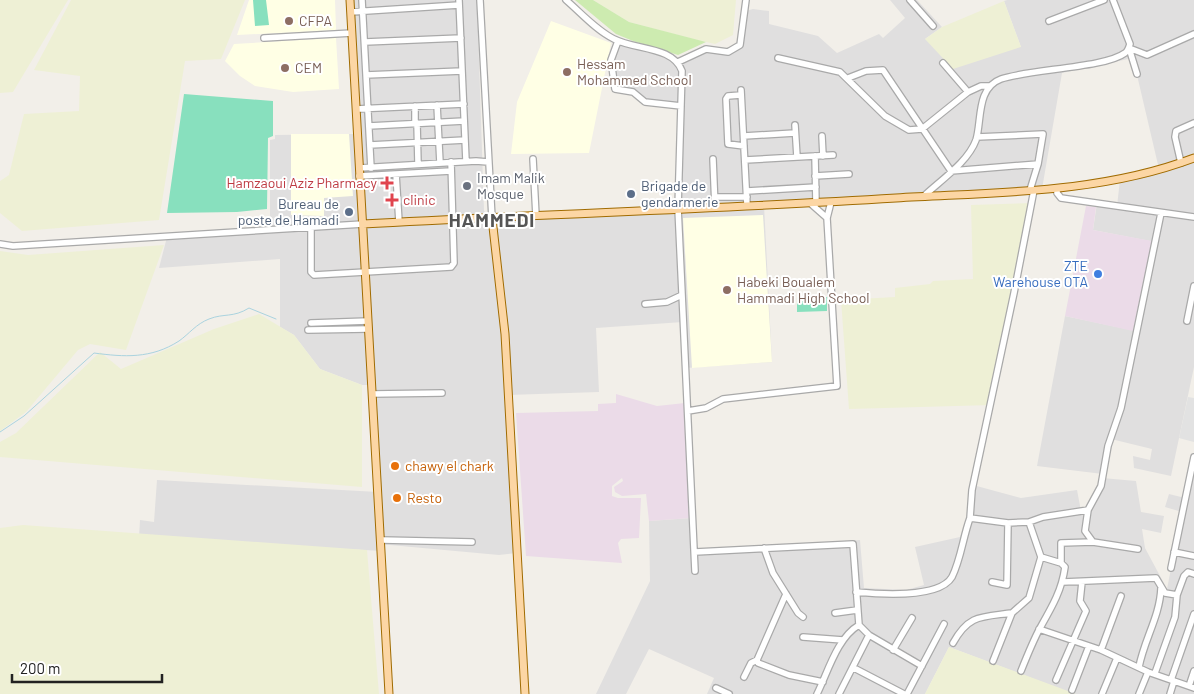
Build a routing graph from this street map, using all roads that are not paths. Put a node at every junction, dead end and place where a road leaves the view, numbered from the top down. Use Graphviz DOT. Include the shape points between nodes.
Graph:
graph roads {
  1 [pos="350,0"];
  2 [pos="362,0"];
  3 [pos="480,0"];
  4 [pos="566,0"];
  5 [pos="746,0"];
  6 [pos="910,0"];
  7 [pos="1104,0"];
  8 [pos="1114,0"];
  9 [pos="459,2"];
  10 [pos="363,11"];
  11 [pos="351,12"];
  12 [pos="1049,22"];
  13 [pos="933,26"];
  14 [pos="352,33"];
  15 [pos="1194,34"];
  16 [pos="264,38"];
  17 [pos="460,38"];
  18 [pos="618,41"];
  19 [pos="365,42"];
  20 [pos="1129,48"];
  21 [pos="778,58"];
  22 [pos="678,62"];
  23 [pos="944,63"];
  24 [pos="462,71"];
  25 [pos="1138,74"];
  26 [pos="366,75"];
  27 [pos="848,78"];
  28 [pos="990,86"];
  29 [pos="968,92"];
  30 [pos="464,104"];
  31 [pos="415,106"];
  32 [pos="438,106"];
  33 [pos="681,106"];
  34 [pos="356,109"];
  35 [pos="368,109"];
  36 [pos="464,121"];
  37 [pos="416,123"];
  38 [pos="439,123"];
  39 [pos="1194,123"];
  40 [pos="795,125"];
  41 [pos="369,126"];
  42 [pos="922,129"];
  43 [pos="795,133"];
  44 [pos="744,136"];
  45 [pos="822,136"];
  46 [pos="977,137"];
  47 [pos="465,140"];
  48 [pos="440,142"];
  49 [pos="417,143"];
  50 [pos="370,145"];
  51 [pos="744,146"];
  52 [pos="833,155"];
  53 [pos="815,156"];
  54 [pos="823,156"];
  55 [pos="797,157"];
  56 [pos="1194,158"];
  57 [pos="533,159"];
  58 [pos="713,159"];
  59 [pos="745,160"];
  60 [pos="466,161"];
  61 [pos="451,162"];
  62 [pos="488,162"];
  63 [pos="440,163"];
  64 [pos="1181,163"];
  65 [pos="418,164"];
  66 [pos="1038,164"];
  67 [pos="371,168"];
  68 [pos="451,171"];
  69 [pos="951,171"];
  70 [pos="359,172"];
  71 [pos="396,174"];
  72 [pos="849,174"];
  73 [pos="815,176"];
  74 [pos="816,188"];
  75 [pos="1057,188"];
  76 [pos="1032,190"];
  77 [pos="747,194"];
  78 [pos="924,196"];
  79 [pos="714,198"];
  80 [pos="831,202"];
  81 [pos="813,203"];
  82 [pos="747,205"];
  83 [pos="715,207"];
  84 [pos="678,208"];
  85 [pos="1161,213"];
  86 [pos="536,216"];
  87 [pos="1194,217"];
  88 [pos="492,218"];
  89 [pos="827,218"];
  90 [pos="452,220"];
  91 [pos="399,222"];
  92 [pos="363,224"];
  93 [pos="311,228"];
  94 [pos="0,244"];
  95 [pos="365,273"];
  96 [pos="1194,286"];
  97 [pos="682,295"];
  98 [pos="644,304"];
  99 [pos="368,321"];
  100 [pos="1187,321"];
  101 [pos="311,323"];
  102 [pos="368,329"];
  103 [pos="308,330"];
  104 [pos="442,393"];
  105 [pos="372,394"];
  106 [pos="688,411"];
  107 [pos="1194,457"];
  108 [pos="1088,510"];
  109 [pos="970,518"];
  110 [pos="1029,522"];
  111 [pos="1008,523"];
  112 [pos="382,540"];
  113 [pos="472,542"];
  114 [pos="1093,542"];
  115 [pos="764,548"];
  116 [pos="1138,549"];
  117 [pos="695,552"];
  118 [pos="1174,552"];
  119 [pos="1041,556"];
  120 [pos="1194,556"];
  121 [pos="1061,563"];
  122 [pos="1171,568"];
  123 [pos="695,571"];
  124 [pos="1194,574"];
  125 [pos="992,582"];
  126 [pos="1063,582"];
  127 [pos="1082,582"];
  128 [pos="1161,588"];
  129 [pos="856,592"];
  130 [pos="786,594"];
  131 [pos="1177,595"];
  132 [pos="1121,596"];
  133 [pos="858,610"];
  134 [pos="834,613"];
  135 [pos="1012,614"];
  136 [pos="1194,614"];
  137 [pos="803,616"];
  138 [pos="912,618"];
  139 [pos="944,624"];
  140 [pos="859,625"];
  141 [pos="1039,629"];
  142 [pos="869,635"];
  143 [pos="803,637"];
  144 [pos="843,640"];
  145 [pos="1073,641"];
  146 [pos="953,643"];
  147 [pos="1089,646"];
  148 [pos="894,650"];
  149 [pos="1101,650"];
  150 [pos="1117,658"];
  151 [pos="993,661"];
  152 [pos="755,662"];
  153 [pos="922,666"];
  154 [pos="1139,667"];
  155 [pos="854,668"];
  156 [pos="1021,670"];
  157 [pos="1194,671"];
  158 [pos="1152,672"];
  159 [pos="744,677"];
  160 [pos="1056,680"];
  161 [pos="1173,680"];
  162 [pos="823,682"];
  163 [pos="1192,687"];
  164 [pos="716,688"];
  165 [pos="1072,690"];
  166 [pos="390,694"];
  167 [pos="525,694"];
  168 [pos="729,694"];
  169 [pos="817,694"];
  170 [pos="839,694"];
  171 [pos="906,694"];
  172 [pos="1102,694"];
  173 [pos="1139,694"];
  174 [pos="1170,694"];
  1 -- 11 [label="main road"];
  2 -- 10 [label="street"];
  3 -- 62 [label="street"];
  4 -- 18 [label="street"];
  5 -- 22 [label="street" via="740,44 728,52 706,49"];
  6 -- 13 [label="street"];
  7 -- 12 [label="street"];
  8 -- 20 [label="street"];
  9 -- 10 [label="street"];
  9 -- 17 [label="street"];
  10 -- 11 [label="street"];
  10 -- 19 [label="street"];
  11 -- 14 [label="main road"];
  14 -- 16 [label="street"];
  14 -- 34 [label="main road"];
  15 -- 20 [label="street" via="1147,55"];
  17 -- 19 [label="street"];
  17 -- 24 [label="street"];
  18 -- 22 [label="street" via="670,56"];
  18 -- 33 [label="street" via="611,60 615,89 633,92 645,102"];
  19 -- 26 [label="street"];
  20 -- 25 [label="street"];
  20 -- 28 [label="street" via="1112,59 1035,71 1001,79"];
  21 -- 27 [label="street" via="840,72"];
  22 -- 33 [label="street" via="682,71"];
  23 -- 29 [label="street"];
  24 -- 26 [label="street"];
  24 -- 30 [label="street"];
  26 -- 35 [label="street"];
  27 -- 42 [label="street" via="885,116 909,130"];
  27 -- 42 [label="street" via="866,71 883,70"];
  28 -- 29 [label="street"];
  28 -- 46 [label="street" via="980,108"];
  29 -- 42 [label="street"];
  30 -- 32 [label="street"];
  30 -- 36 [label="street"];
  31 -- 32 [label="street"];
  31 -- 35 [label="street"];
  31 -- 37 [label="street"];
  32 -- 38 [label="street"];
  33 -- 84 [label="street"];
  34 -- 35 [label="street"];
  34 -- 70 [label="main road"];
  35 -- 41 [label="street"];
  36 -- 38 [label="street"];
  36 -- 47 [label="street"];
  37 -- 38 [label="street"];
  37 -- 41 [label="street"];
  37 -- 49 [label="street"];
  38 -- 48 [label="street"];
  39 -- 64 [label="street" via="1176,131"];
  40 -- 43 [label="street"];
  41 -- 50 [label="street"];
  42 -- 69 [label="street"];
  43 -- 44 [label="street"];
  43 -- 55 [label="street"];
  44 -- 51 [label="street"];
  44 -- 51 [label="street" via="741,93 726,98 728,149"];
  45 -- 54 [label="street"];
  46 -- 66 [label="street" via="1043,134"];
  46 -- 69 [label="street" via="973,147"];
  47 -- 48 [label="street"];
  47 -- 60 [label="street"];
  48 -- 49 [label="street"];
  48 -- 63 [label="street"];
  49 -- 50 [label="street"];
  49 -- 65 [label="street"];
  50 -- 67 [label="street"];
  51 -- 59 [label="street"];
  52 -- 54 [label="street"];
  53 -- 54 [label="street"];
  53 -- 55 [label="street"];
  53 -- 73 [label="street"];
  55 -- 59 [label="street"];
  56 -- 64 [label="main road"];
  57 -- 86 [label="street"];
  58 -- 79 [label="street"];
  59 -- 77 [label="street"];
  60 -- 61 [label="street"];
  60 -- 62 [label="street"];
  61 -- 63 [label="street"];
  61 -- 68 [label="street"];
  62 -- 88 [label="street"];
  63 -- 65 [label="street"];
  64 -- 75 [label="main road" via="1120,180"];
  65 -- 67 [label="street"];
  66 -- 69 [label="street"];
  66 -- 76 [label="street"];
  67 -- 70 [label="street"];
  68 -- 71 [label="street"];
  68 -- 90 [label="street"];
  69 -- 78 [label="street"];
  70 -- 71 [label="street"];
  70 -- 92 [label="main road"];
  71 -- 91 [label="street"];
  72 -- 73 [label="street"];
  73 -- 74 [label="street"];
  74 -- 77 [label="street"];
  74 -- 81 [label="street"];
  75 -- 76 [label="main road"];
  75 -- 85 [label="street" via="1061,198"];
  76 -- 78 [label="main road"];
  76 -- 109 [label="street" via="1014,293 972,490"];
  77 -- 79 [label="street"];
  77 -- 82 [label="street"];
  78 -- 80 [label="main road"];
  79 -- 83 [label="street"];
  80 -- 81 [label="main road"];
  80 -- 89 [label="street"];
  81 -- 82 [label="main road"];
  81 -- 89 [label="street"];
  82 -- 83 [label="main road"];
  83 -- 84 [label="main road"];
  84 -- 86 [label="main road"];
  84 -- 97 [label="street"];
  85 -- 87 [label="street"];
  85 -- 108 [label="street" via="1121,408 1108,446 1101,486"];
  86 -- 88 [label="main road"];
  88 -- 90 [label="main road"];
  88 -- 167 [label="main road" via="505,334"];
  89 -- 106 [label="street" via="837,386 723,399 706,408"];
  90 -- 91 [label="main road"];
  90 -- 95 [label="street" via="453,265"];
  91 -- 92 [label="main road"];
  92 -- 93 [label="street"];
  92 -- 95 [label="main road"];
  93 -- 94 [label="street" via="13,246"];
  93 -- 95 [label="street" via="312,274"];
  95 -- 99 [label="main road"];
  96 -- 100 [label="street"];
  97 -- 98 [label="street" via="667,302"];
  97 -- 106 [label="street"];
  99 -- 101 [label="street"];
  99 -- 102 [label="main road"];
  102 -- 103 [label="street"];
  102 -- 105 [label="main road"];
  104 -- 105 [label="street"];
  105 -- 112 [label="main road"];
  106 -- 117 [label="street"];
  107 -- 118 [label="street"];
  108 -- 110 [label="street" via="1043,516"];
  108 -- 114 [label="street" via="1085,531"];
  109 -- 111 [label="street"];
  109 -- 129 [label="street" via="954,571 947,582 898,596"];
  110 -- 111 [label="street"];
  110 -- 119 [label="street"];
  111 -- 125 [label="street" via="1007,585"];
  112 -- 113 [label="street"];
  112 -- 166 [label="main road"];
  114 -- 116 [label="street"];
  114 -- 121 [label="street" via="1061,543"];
  115 -- 117 [label="street"];
  115 -- 129 [label="street" via="853,544"];
  115 -- 130 [label="street" via="773,573"];
  117 -- 123 [label="street"];
  118 -- 120 [label="street"];
  118 -- 122 [label="street"];
  119 -- 121 [label="street"];
  119 -- 135 [label="street" via="1029,598"];
  121 -- 126 [label="street" via="1065,567"];
  124 -- 131 [label="street" via="1188,572 1184,576"];
  126 -- 127 [label="street"];
  126 -- 141 [label="street"];
  127 -- 128 [label="street" via="1156,578"];
  127 -- 145 [label="street" via="1080,601 1086,610"];
  128 -- 131 [label="street" via="1165,593"];
  128 -- 154 [label="street" via="1160,602"];
  129 -- 133 [label="street"];
  130 -- 137 [label="street"];
  130 -- 152 [label="street"];
  131 -- 158 [label="street" via="1174,617"];
  132 -- 149 [label="street"];
  133 -- 134 [label="street"];
  133 -- 140 [label="street"];
  135 -- 146 [label="street" via="975,618 960,630"];
  135 -- 151 [label="street"];
  136 -- 161 [label="street"];
  138 -- 148 [label="street"];
  139 -- 153 [label="street"];
  140 -- 142 [label="street"];
  140 -- 144 [label="street"];
  141 -- 145 [label="street"];
  141 -- 156 [label="street"];
  142 -- 148 [label="street"];
  142 -- 155 [label="street"];
  143 -- 144 [label="street"];
  144 -- 162 [label="street"];
  145 -- 147 [label="street"];
  145 -- 160 [label="street"];
  147 -- 149 [label="street"];
  147 -- 165 [label="street"];
  148 -- 153 [label="street"];
  149 -- 150 [label="street"];
  150 -- 154 [label="street"];
  150 -- 172 [label="street"];
  152 -- 159 [label="street"];
  152 -- 162 [label="street" via="789,675"];
  153 -- 171 [label="street"];
  154 -- 158 [label="street"];
  155 -- 170 [label="street"];
  155 -- 171 [label="street"];
  157 -- 163 [label="street"];
  158 -- 161 [label="street"];
  158 -- 173 [label="street"];
  161 -- 163 [label="street"];
  161 -- 174 [label="street"];
  162 -- 169 [label="street"];
  164 -- 168 [label="street"];
}
